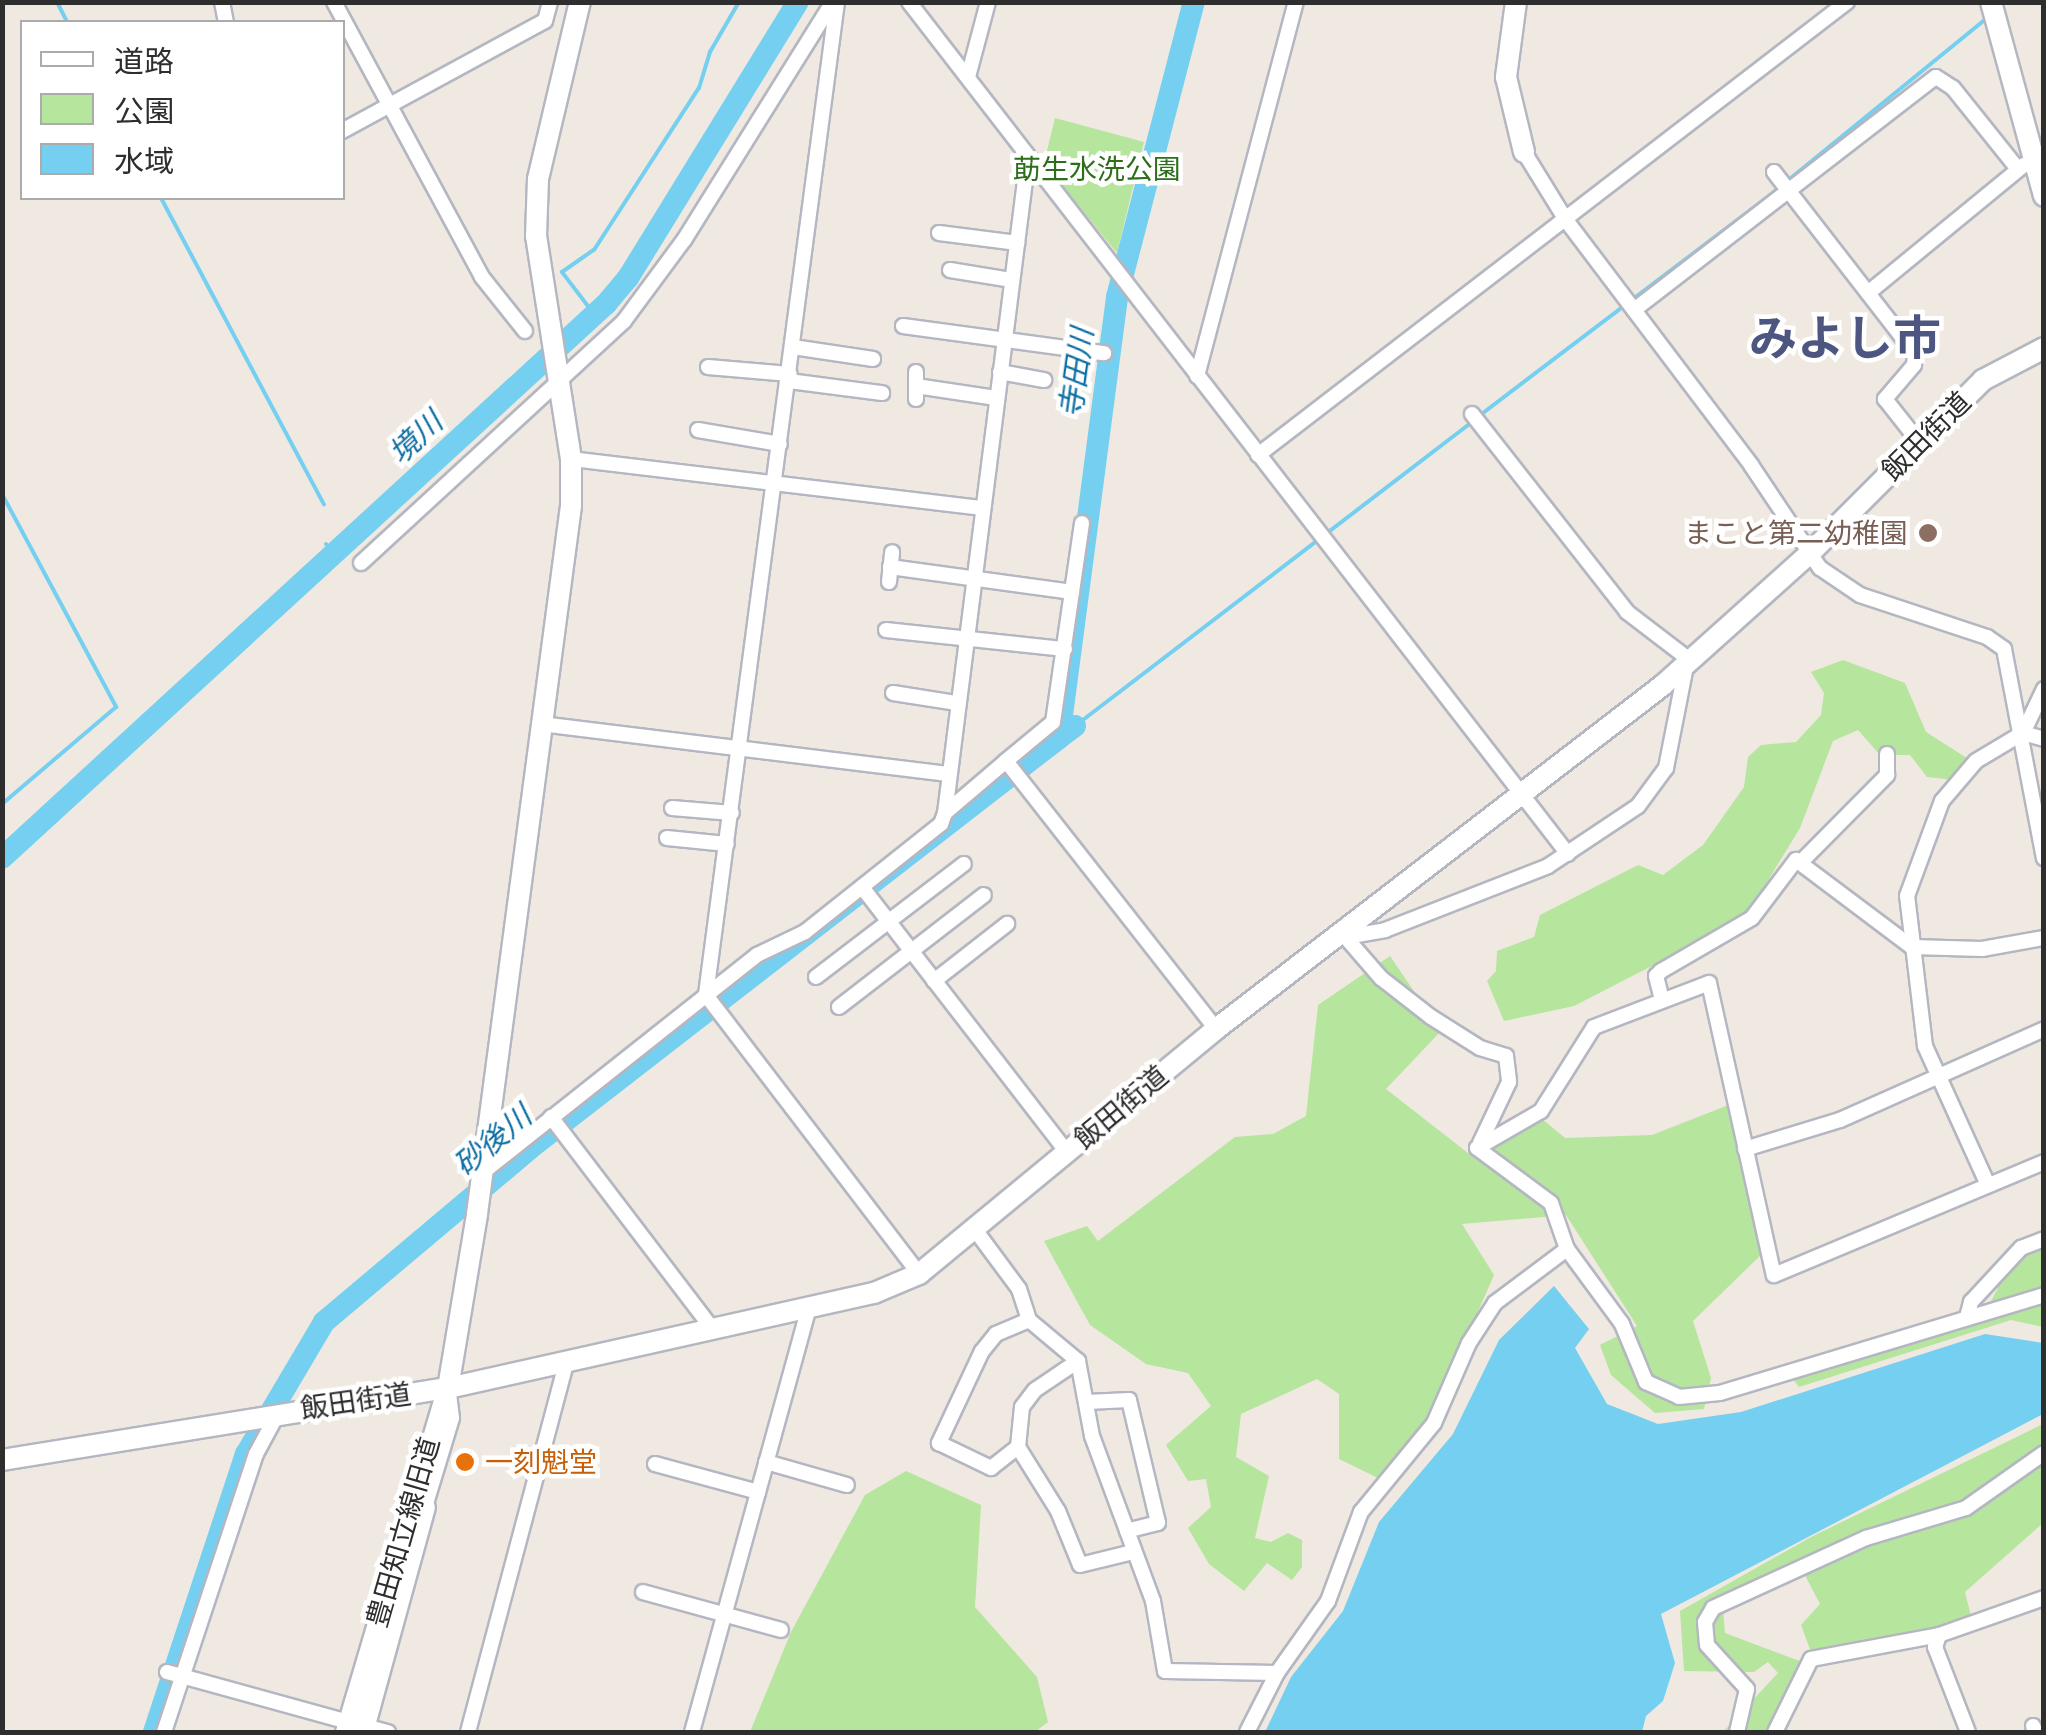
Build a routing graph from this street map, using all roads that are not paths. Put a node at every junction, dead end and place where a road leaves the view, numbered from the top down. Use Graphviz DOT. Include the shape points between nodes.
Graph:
graph roads {
  1 [pos="550,2"];
  2 [pos="580,2"];
  3 [pos="835,2"];
  4 [pos="909,2"];
  5 [pos="988,2"];
  6 [pos="1296,2"];
  7 [pos="1516,2"];
  8 [pos="1846,2"];
  9 [pos="1991,2"];
  10 [pos="347,37"];
  11 [pos="968,76"];
  12 [pos="390,106"];
  13 [pos="345,128"];
  14 [pos="1524,152"];
  15 [pos="1028,158"];
  16 [pos="2032,162"];
  17 [pos="1775,173"];
  18 [pos="1790,192"];
  19 [pos="2044,196"];
  20 [pos="1566,220"];
  21 [pos="938,233"];
  22 [pos="1017,244"];
  23 [pos="950,270"];
  24 [pos="1012,280"];
  25 [pos="1868,293"];
  26 [pos="1634,310"];
  27 [pos="903,326"];
  28 [pos="526,331"];
  29 [pos="1004,336"];
  30 [pos="793,347"];
  31 [pos="2044,348"];
  32 [pos="1104,353"];
  33 [pos="874,359"];
  34 [pos="708,367"];
  35 [pos="1000,372"];
  36 [pos="1197,376"];
  37 [pos="789,377"];
  38 [pos="1044,380"];
  39 [pos="558,386"];
  40 [pos="916,386"];
  41 [pos="882,393"];
  42 [pos="996,398"];
  43 [pos="1472,414"];
  44 [pos="698,430"];
  45 [pos="1919,442"];
  46 [pos="780,444"];
  47 [pos="1258,455"];
  48 [pos="570,460"];
  49 [pos="774,485"];
  50 [pos="980,508"];
  51 [pos="1082,523"];
  52 [pos="1809,554"];
  53 [pos="362,562"];
  54 [pos="890,567"];
  55 [pos="972,579"];
  56 [pos="1072,592"];
  57 [pos="886,630"];
  58 [pos="962,640"];
  59 [pos="1065,649"];
  60 [pos="1688,664"];
  61 [pos="2044,688"];
  62 [pos="893,694"];
  63 [pos="957,703"];
  64 [pos="541,724"];
  65 [pos="2023,732"];
  66 [pos="2044,739"];
  67 [pos="740,749"];
  68 [pos="1886,754"];
  69 [pos="1012,769"];
  70 [pos="948,774"];
  71 [pos="1519,793"];
  72 [pos="672,808"];
  73 [pos="732,813"];
  74 [pos="945,813"];
  75 [pos="667,838"];
  76 [pos="727,844"];
  77 [pos="1568,854"];
  78 [pos="2044,858"];
  79 [pos="1804,860"];
  80 [pos="964,864"];
  81 [pos="862,888"];
  82 [pos="984,894"];
  83 [pos="890,924"];
  84 [pos="1007,924"];
  85 [pos="1343,934"];
  86 [pos="2044,938"];
  87 [pos="1912,947"];
  88 [pos="910,949"];
  89 [pos="816,976"];
  90 [pos="934,980"];
  91 [pos="708,996"];
  92 [pos="1662,1000"];
  93 [pos="838,1007"];
  94 [pos="1216,1029"];
  95 [pos="2044,1029"];
  96 [pos="1938,1078"];
  97 [pos="552,1119"];
  98 [pos="1477,1148"];
  99 [pos="1745,1149"];
  100 [pos="1067,1152"];
  101 [pos="2044,1162"];
  102 [pos="481,1179"];
  103 [pos="1988,1186"];
  104 [pos="976,1231"];
  105 [pos="2044,1239"];
  106 [pos="1567,1249"];
  107 [pos="918,1274"];
  108 [pos="2044,1294"];
  109 [pos="808,1307"];
  110 [pos="1967,1317"];
  111 [pos="1029,1320"];
  112 [pos="710,1326"];
  113 [pos="568,1360"];
  114 [pos="1078,1361"];
  115 [pos="448,1388"];
  116 [pos="1087,1402"];
  117 [pos="272,1414"];
  118 [pos="1018,1447"];
  119 [pos="2044,1453"];
  120 [pos="2,1460"];
  121 [pos="766,1462"];
  122 [pos="655,1464"];
  123 [pos="847,1485"];
  124 [pos="758,1492"];
  125 [pos="425,1507"];
  126 [pos="1128,1530"];
  127 [pos="1132,1552"];
  128 [pos="643,1592"];
  129 [pos="2044,1598"];
  130 [pos="725,1616"];
  131 [pos="782,1630"];
  132 [pos="1940,1636"];
  133 [pos="1277,1672"];
  134 [pos="173,1674"];
  135 [pos="356,1728"];
  136 [pos="164,1732"];
  137 [pos="388,1732"];
  138 [pos="468,1732"];
  139 [pos="692,1732"];
  140 [pos="1247,1732"];
  141 [pos="1737,1732"];
  142 [pos="1775,1732"];
  143 [pos="1968,1732"];
  1 -- 12 [label="street" via="544,20"];
  2 -- 39 [label="main road" via="538,180 536,236"];
  3 -- 30 [label="street"];
  3 -- 39 [label="street" via="656,282"];
  4 -- 11 [label="street"];
  5 -- 11 [label="street"];
  6 -- 36 [label="street"];
  7 -- 14 [label="main road" via="1506,78"];
  8 -- 20 [label="street"];
  9 -- 16 [label="main road"];
  10 -- 12 [label="street"];
  11 -- 15 [label="street"];
  12 -- 13 [label="street"];
  12 -- 28 [label="street" via="482,277"];
  14 -- 20 [label="street"];
  15 -- 22 [label="street"];
  15 -- 36 [label="street"];
  16 -- 18 [label="street" via="1936,76"];
  16 -- 19 [label="main road"];
  16 -- 25 [label="street"];
  17 -- 18 [label="street"];
  18 -- 25 [label="street"];
  18 -- 26 [label="street"];
  20 -- 26 [label="street"];
  20 -- 47 [label="street"];
  21 -- 22 [label="street"];
  22 -- 24 [label="street"];
  23 -- 24 [label="street"];
  24 -- 29 [label="street"];
  25 -- 45 [label="street" via="1916,356 1885,399"];
  26 -- 52 [label="street"];
  27 -- 29 [label="street"];
  29 -- 32 [label="street"];
  29 -- 35 [label="street"];
  30 -- 33 [label="street"];
  30 -- 37 [label="street"];
  31 -- 45 [label="main road, 飯田街道" via="2002,365"];
  34 -- 37 [label="street"];
  35 -- 38 [label="street"];
  35 -- 42 [label="street"];
  36 -- 47 [label="street"];
  37 -- 41 [label="street"];
  37 -- 46 [label="street"];
  39 -- 48 [label="main road"];
  39 -- 53 [label="street"];
  40 -- 42 [label="street"];
  42 -- 50 [label="street"];
  43 -- 60 [label="street" via="1627,612"];
  44 -- 46 [label="street"];
  45 -- 52 [label="main road, 飯田街道"];
  46 -- 49 [label="street"];
  47 -- 71 [label="street"];
  48 -- 49 [label="street"];
  48 -- 64 [label="main road" via="566,557"];
  49 -- 50 [label="street"];
  49 -- 67 [label="street"];
  50 -- 55 [label="street"];
  51 -- 56 [label="street"];
  52 -- 60 [label="main road, 飯田街道"];
  52 -- 65 [label="street" via="1860,595 2000,644 2011,662 2012,710"];
  54 -- 55 [label="street"];
  55 -- 56 [label="street"];
  55 -- 58 [label="street"];
  56 -- 59 [label="street"];
  57 -- 58 [label="street"];
  58 -- 59 [label="street"];
  58 -- 63 [label="street"];
  59 -- 69 [label="street" via="1053,722"];
  60 -- 71 [label="main road, 飯田街道"];
  60 -- 77 [label="street" via="1666,768 1638,806"];
  61 -- 65 [label="street"];
  62 -- 63 [label="street"];
  63 -- 70 [label="street"];
  64 -- 67 [label="street"];
  64 -- 102 [label="main road"];
  65 -- 66 [label="street"];
  65 -- 78 [label="street"];
  65 -- 87 [label="street" via="1976,761 1926,834 1907,896"];
  67 -- 70 [label="street"];
  67 -- 73 [label="street"];
  68 -- 79 [label="street" via="1886,774"];
  69 -- 74 [label="street"];
  69 -- 94 [label="street"];
  70 -- 74 [label="street"];
  71 -- 77 [label="street"];
  71 -- 85 [label="main road, 飯田街道"];
  72 -- 73 [label="street"];
  73 -- 76 [label="street"];
  74 -- 81 [label="street" via="941,824"];
  75 -- 76 [label="street"];
  76 -- 91 [label="street"];
  77 -- 85 [label="street" via="1494,889"];
  79 -- 87 [label="street"];
  79 -- 92 [label="street" via="1776,879 1752,918 1661,971 1656,976"];
  80 -- 83 [label="street"];
  81 -- 83 [label="street"];
  81 -- 91 [label="street"];
  82 -- 88 [label="street"];
  83 -- 88 [label="street"];
  83 -- 89 [label="street"];
  84 -- 90 [label="street"];
  85 -- 94 [label="main road, 飯田街道"];
  85 -- 98 [label="street" via="1381,978 1431,1017 1506,1056 1509,1082"];
  86 -- 87 [label="street" via="1982,949"];
  87 -- 96 [label="street" via="1925,1046"];
  88 -- 90 [label="street"];
  88 -- 93 [label="street"];
  90 -- 100 [label="street"];
  91 -- 97 [label="street"];
  91 -- 107 [label="street"];
  92 -- 98 [label="street" via="1589,1031 1541,1111"];
  92 -- 99 [label="street" via="1709,983"];
  94 -- 100 [label="main road, 飯田街道"];
  95 -- 96 [label="street"];
  96 -- 99 [label="street" via="1840,1120"];
  96 -- 103 [label="street"];
  97 -- 102 [label="street"];
  97 -- 112 [label="street"];
  98 -- 106 [label="street" via="1551,1203"];
  99 -- 103 [label="street" via="1774,1275"];
  100 -- 104 [label="main road, 飯田街道"];
  101 -- 103 [label="street"];
  102 -- 115 [label="main road"];
  104 -- 107 [label="main road, 飯田街道"];
  104 -- 111 [label="street" via="1019,1288"];
  105 -- 110 [label="street" via="2021,1248 1971,1302"];
  106 -- 110 [label="street" via="1622,1324 1646,1382 1679,1397 1720,1393"];
  106 -- 133 [label="street" via="1495,1302 1434,1423 1361,1512 1328,1601"];
  107 -- 109 [label="main road, 飯田街道" via="874,1293"];
  108 -- 110 [label="street"];
  109 -- 112 [label="main road, 飯田街道"];
  109 -- 121 [label="street"];
  111 -- 114 [label="street"];
  111 -- 118 [label="street" via="996,1334 982,1350 938,1439 986,1469"];
  112 -- 113 [label="main road, 飯田街道"];
  113 -- 115 [label="main road, 飯田街道"];
  113 -- 138 [label="street"];
  114 -- 116 [label="street"];
  114 -- 118 [label="street" via="1022,1407"];
  115 -- 117 [label="main road, 飯田街道"];
  115 -- 125 [label="street, 豊田知立線旧道" via="452,1418"];
  115 -- 135 [label="main road, 豊田知立線旧道"];
  116 -- 126 [label="street" via="1092,1436"];
  116 -- 126 [label="street" via="1129,1400 1158,1523"];
  117 -- 120 [label="main road, 飯田街道"];
  117 -- 134 [label="street"];
  118 -- 127 [label="street" via="1058,1511 1080,1565"];
  119 -- 141 [label="street" via="1942,1520 1866,1538 1713,1608 1705,1622 1707,1645 1747,1689"];
  121 -- 123 [label="street"];
  121 -- 124 [label="street"];
  122 -- 124 [label="street"];
  124 -- 130 [label="street"];
  125 -- 135 [label="main road, 豊田知立線旧道"];
  126 -- 127 [label="street"];
  127 -- 133 [label="street" via="1153,1600 1165,1671"];
  128 -- 130 [label="street"];
  129 -- 132 [label="street"];
  130 -- 131 [label="street"];
  130 -- 139 [label="street"];
  132 -- 142 [label="street" via="1811,1659"];
  132 -- 143 [label="street" via="1935,1647"];
  133 -- 140 [label="street"];
  134 -- 135 [label="street"];
  134 -- 136 [label="street"];
  135 -- 137 [label="street"];
}
